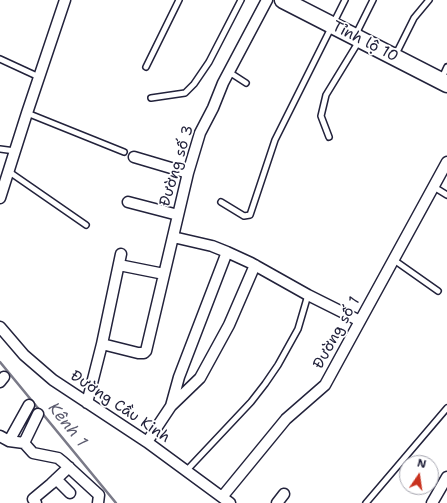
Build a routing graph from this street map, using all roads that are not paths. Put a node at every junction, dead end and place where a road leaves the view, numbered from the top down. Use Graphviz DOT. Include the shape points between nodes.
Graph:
graph roads {
  1 [pos="65,0"];
  2 [pos="179,0"];
  3 [pos="241,0"];
  4 [pos="267,0"];
  5 [pos="345,0"];
  6 [pos="373,0"];
  7 [pos="429,0"];
  8 [pos="287,1"];
  9 [pos="333,26"];
  10 [pos="357,38"];
  11 [pos="395,57"];
  12 [pos="0,59"];
  13 [pos="146,67"];
  14 [pos="229,72"];
  15 [pos="39,77"];
  16 [pos="445,77"];
  17 [pos="246,83"];
  18 [pos="151,98"];
  19 [pos="27,113"];
  20 [pos="329,137"];
  21 [pos="0,148"];
  22 [pos="15,150"];
  23 [pos="124,152"];
  24 [pos="134,157"];
  25 [pos="447,162"];
  26 [pos="8,170"];
  27 [pos="188,173"];
  28 [pos="434,187"];
  29 [pos="447,195"];
  30 [pos="0,198"];
  31 [pos="128,202"];
  32 [pos="222,202"];
  33 [pos="178,215"];
  34 [pos="86,225"];
  35 [pos="173,237"];
  36 [pos="227,252"];
  37 [pos="121,254"];
  38 [pos="394,260"];
  39 [pos="119,265"];
  40 [pos="255,266"];
  41 [pos="164,274"];
  42 [pos="438,291"];
  43 [pos="308,295"];
  44 [pos="360,321"];
  45 [pos="0,327"];
  46 [pos="102,344"];
  47 [pos="87,403"];
  48 [pos="29,405"];
  49 [pos="171,406"];
  50 [pos="447,408"];
  51 [pos="38,414"];
  52 [pos="5,438"];
  53 [pos="147,442"];
  54 [pos="24,443"];
  55 [pos="69,466"];
  56 [pos="187,470"];
  57 [pos="447,477"];
  58 [pos="56,479"];
  59 [pos="70,493"];
  60 [pos="284,494"];
  61 [pos="226,500"];
  62 [pos="36,503"];
  63 [pos="98,503"];
  64 [pos="277,503"];
  65 [pos="366,503"];
  66 [pos="432,503"];
  1 -- 15 [label="street"];
  2 -- 13 [label="lane"];
  3 -- 18 [label="lane" via="209,62 194,84 185,93"];
  4 -- 14 [label="street, Đường số 3"];
  5 -- 9 [label="lane"];
  6 -- 10 [label="lane"];
  7 -- 11 [label="lane" via="414,18"];
  8 -- 9 [label="main road, Tỉnh lộ 10"];
  9 -- 10 [label="main road, Tỉnh lộ 10"];
  9 -- 32 [label="lane" via="275,140 250,215 244,216"];
  10 -- 11 [label="main road, Tỉnh lộ 10"];
  10 -- 20 [label="lane" via="326,95 321,116"];
  11 -- 16 [label="main road, Tỉnh lộ 10"];
  12 -- 15 [label="lane"];
  14 -- 17 [label="lane"];
  14 -- 27 [label="street, Đường số 3" via="200,133"];
  15 -- 19 [label="street"];
  19 -- 22 [label="street"];
  19 -- 23 [label="lane"];
  21 -- 22 [label="lane"];
  22 -- 26 [label="street"];
  24 -- 27 [label="street"];
  25 -- 28 [label="street, Đường số 1"];
  26 -- 30 [label="street"];
  26 -- 34 [label="lane"];
  27 -- 33 [label="street, Đường số 3"];
  28 -- 29 [label="lane"];
  28 -- 38 [label="street, Đường số 1"];
  31 -- 33 [label="street"];
  33 -- 35 [label="street, Đường số 3"];
  35 -- 36 [label="street"];
  35 -- 41 [label="street, Đường số 3"];
  36 -- 40 [label="street"];
  36 -- 49 [label="street" via="179,377"];
  37 -- 39 [label="street"];
  38 -- 42 [label="lane"];
  38 -- 44 [label="street, Đường số 1"];
  39 -- 41 [label="street"];
  39 -- 46 [label="street"];
  40 -- 43 [label="street"];
  40 -- 49 [label="street" via="229,325 200,378"];
  41 -- 46 [label="street, Đường số 3" via="146,351 138,353"];
  43 -- 44 [label="street"];
  43 -- 56 [label="lane" via="298,329 265,384"];
  44 -- 61 [label="street, Đường số 1" via="325,385 286,419"];
  45 -- 47 [label="street, Đường Cầu Kinh" via="24,355 53,380"];
  46 -- 47 [label="street"];
  47 -- 53 [label="street, Đường Cầu Kinh"];
  48 -- 52 [label="street"];
  49 -- 53 [label="street"];
  50 -- 65 [label="lane"];
  51 -- 54 [label="street"];
  52 -- 54 [label="street"];
  53 -- 56 [label="street, Đường Cầu Kinh"];
  54 -- 55 [label="street" via="33,453 58,458"];
  55 -- 58 [label="street"];
  55 -- 63 [label="street" via="99,495"];
  56 -- 61 [label="street, Đường Cầu Kinh"];
  57 -- 66 [label="street"];
  58 -- 59 [label="street"];
  58 -- 62 [label="street" via="33,499"];
  60 -- 64 [label="street"];
}
